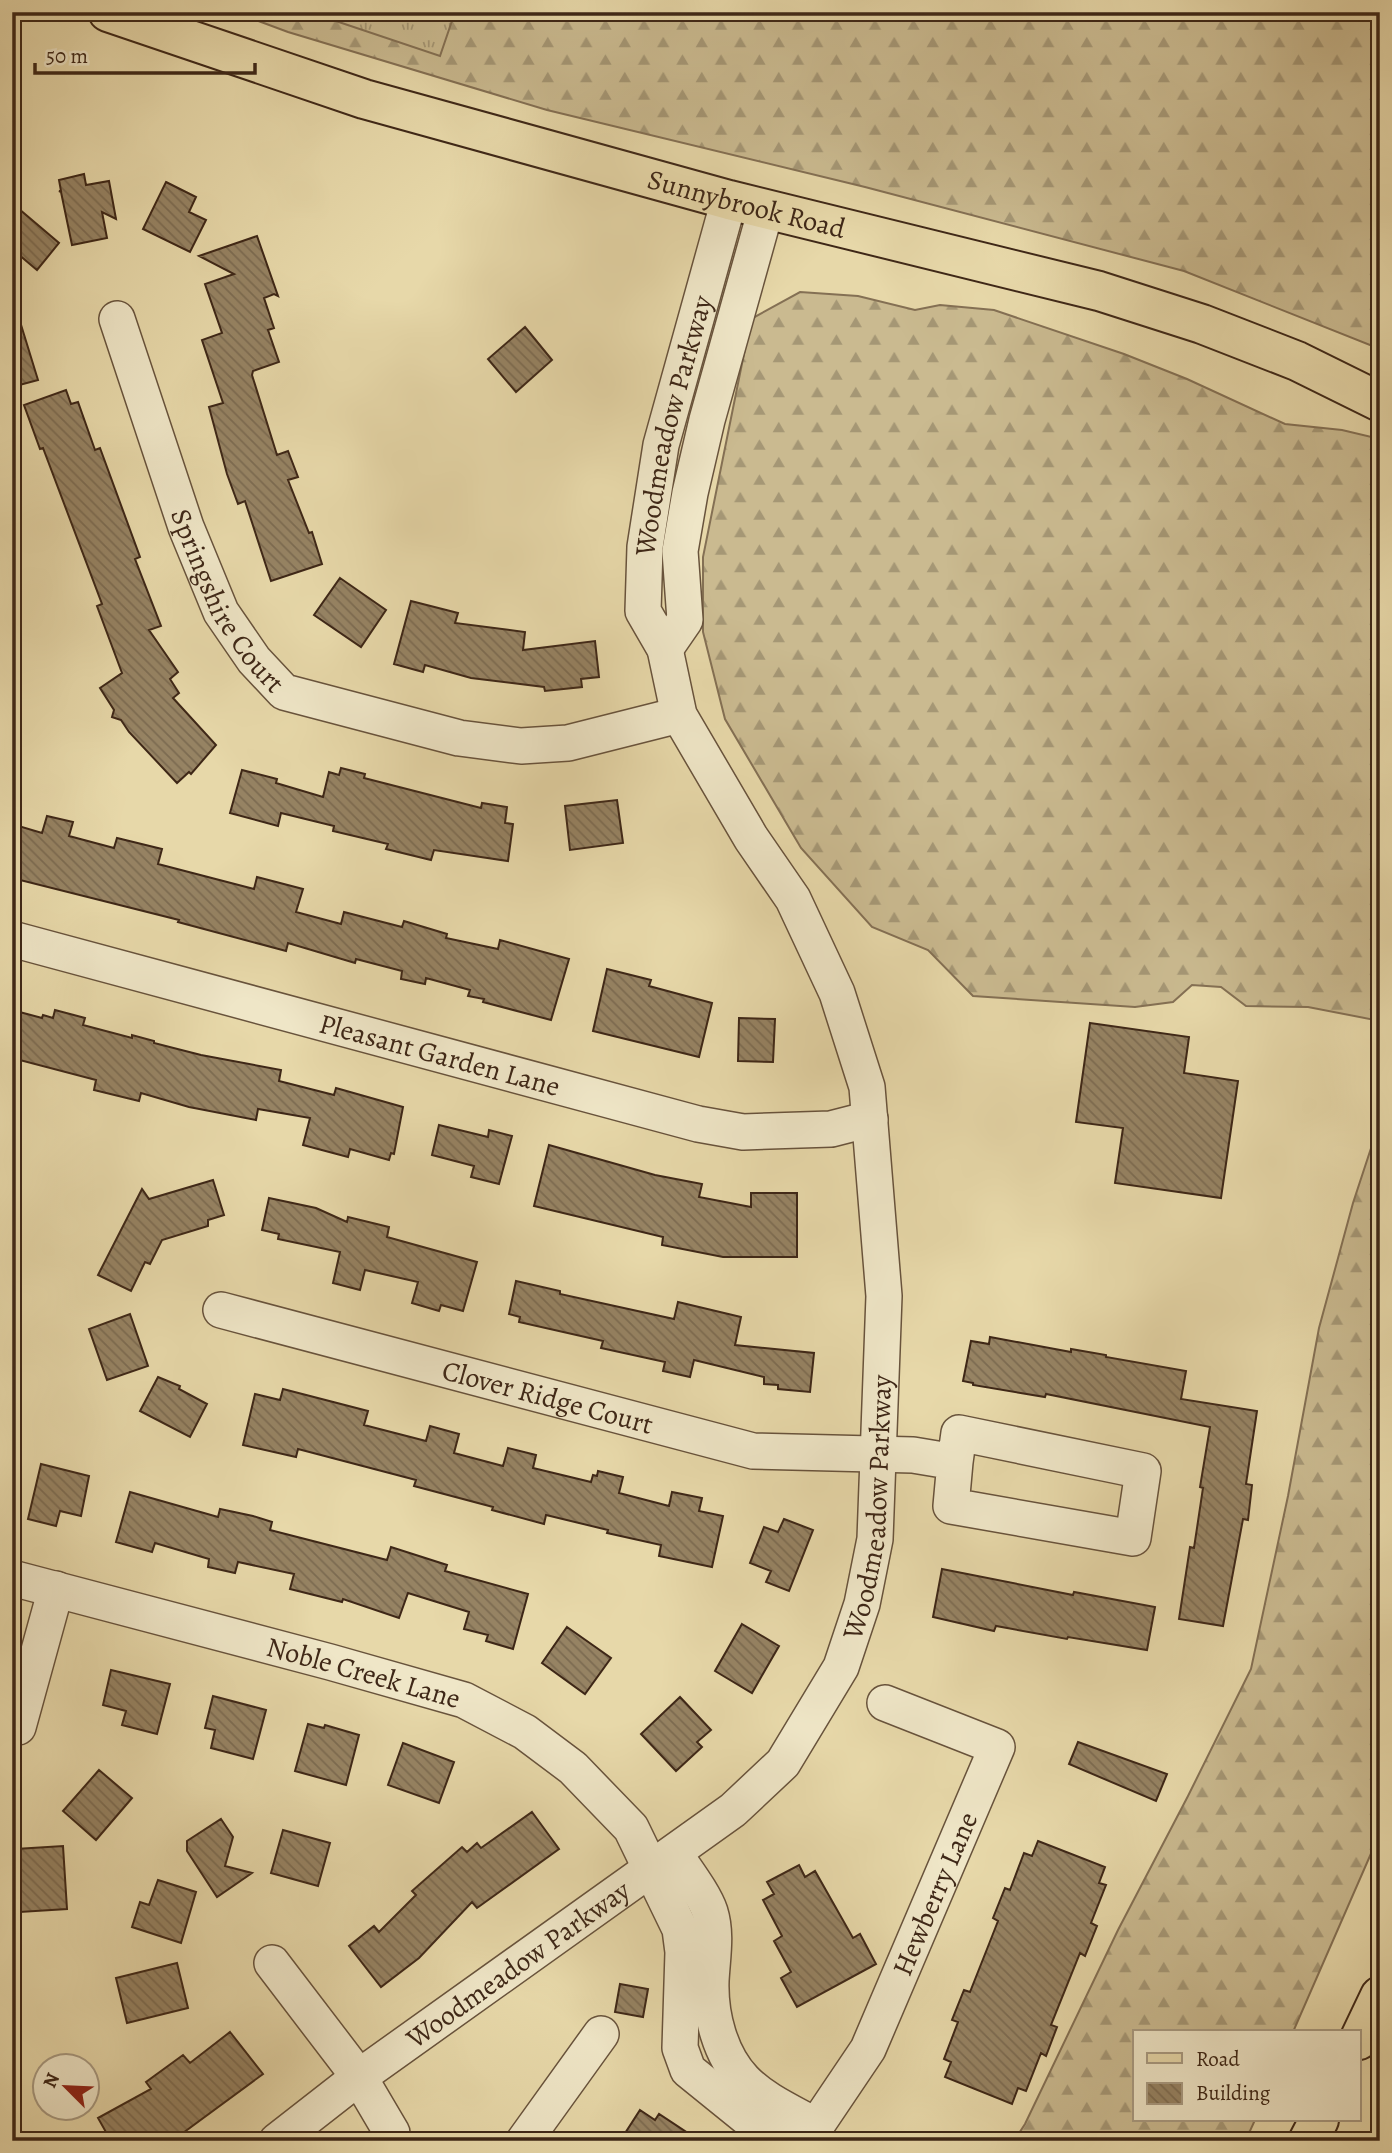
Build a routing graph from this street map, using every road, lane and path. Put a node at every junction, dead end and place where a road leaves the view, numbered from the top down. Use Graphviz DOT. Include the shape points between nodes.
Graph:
graph roads {
  1 [pos="108,12"];
  2 [pos="729,200"];
  3 [pos="765,209"];
  4 [pos="117,319"];
  5 [pos="1380,402"];
  6 [pos="661,444"];
  7 [pos="699,454"];
  8 [pos="665,649"];
  9 [pos="679,715"];
  10 [pos="12,939"];
  11 [pos="870,1119"];
  12 [pos="221,1310"];
  13 [pos="877,1455"];
  14 [pos="955,1462"];
  15 [pos="12,1578"];
  16 [pos="56,1590"];
  17 [pos="885,1703"];
  18 [pos="18,1727"];
  19 [pos="662,1862"];
  20 [pos="272,1963"];
  21 [pos="1380,1996"];
  22 [pos="601,2034"];
  23 [pos="1360,2038"];
  24 [pos="359,2077"];
  25 [pos="1318,2122"];
  26 [pos="811,2134"];
  27 [pos="276,2141"];
  28 [pos="392,2141"];
  29 [pos="524,2141"];
  30 [pos="784,2141"];
  31 [pos="1308,2141"];
  1 -- 2 [label="main road, Sunnybrook Road" via="364,99"];
  2 -- 3 [label="main road, Sunnybrook Road"];
  2 -- 6 [label="street, Woodmeadow Parkway"];
  3 -- 5 [label="main road, Sunnybrook Road" via="1099,291 1297,361"];
  3 -- 7 [label="street, Woodmeadow Parkway"];
  4 -- 9 [label="street, Springshire Court" via="186,527 221,612 254,660 284,692 459,738 521,746 568,743"];
  6 -- 7 [label="street"];
  6 -- 8 [label="street, Woodmeadow Parkway" via="645,547 643,611"];
  7 -- 8 [label="street, Woodmeadow Parkway" via="680,551 685,620"];
  8 -- 9 [label="street, Woodmeadow Parkway"];
  9 -- 11 [label="street, Woodmeadow Parkway" via="751,838 793,899 821,958 867,1087"];
  10 -- 11 [label="street, Pleasant Garden Lane" via="698,1124 743,1132 831,1129"];
  11 -- 13 [label="street, Woodmeadow Parkway" via="884,1296"];
  12 -- 13 [label="street, Clover Ridge Court" via="753,1451"];
  13 -- 14 [label="street, Clover Ridge Court"];
  13 -- 19 [label="street, Woodmeadow Parkway" via="875,1539 862,1604 841,1667 783,1763 733,1810"];
  14 -- 14 [label="street" via="951,1506 1133,1538 1143,1471 959,1433"];
  15 -- 16 [label="street, Noble Creek Lane"];
  16 -- 18 [label="street"];
  16 -- 19 [label="street, Noble Creek Lane" via="464,1700 524,1732 573,1768"];
  17 -- 26 [label="street, Hewberry Lane" via="997,1747 868,2049"];
  19 -- 24 [label="street, Woodmeadow Parkway"];
  19 -- 26 [label="street" via="710,1910 714,1927 713,2020 734,2067"];
  19 -- 30 [label="street" via="683,1952 680,2048 688,2070 751,2121"];
  20 -- 24 [label="street"];
  21 -- 23 [label="main road"];
  22 -- 29 [label="street"];
  24 -- 27 [label="street, Woodmeadow Parkway"];
  24 -- 28 [label="street" via="392,2133"];
  25 -- 31 [label="main road"];
}
